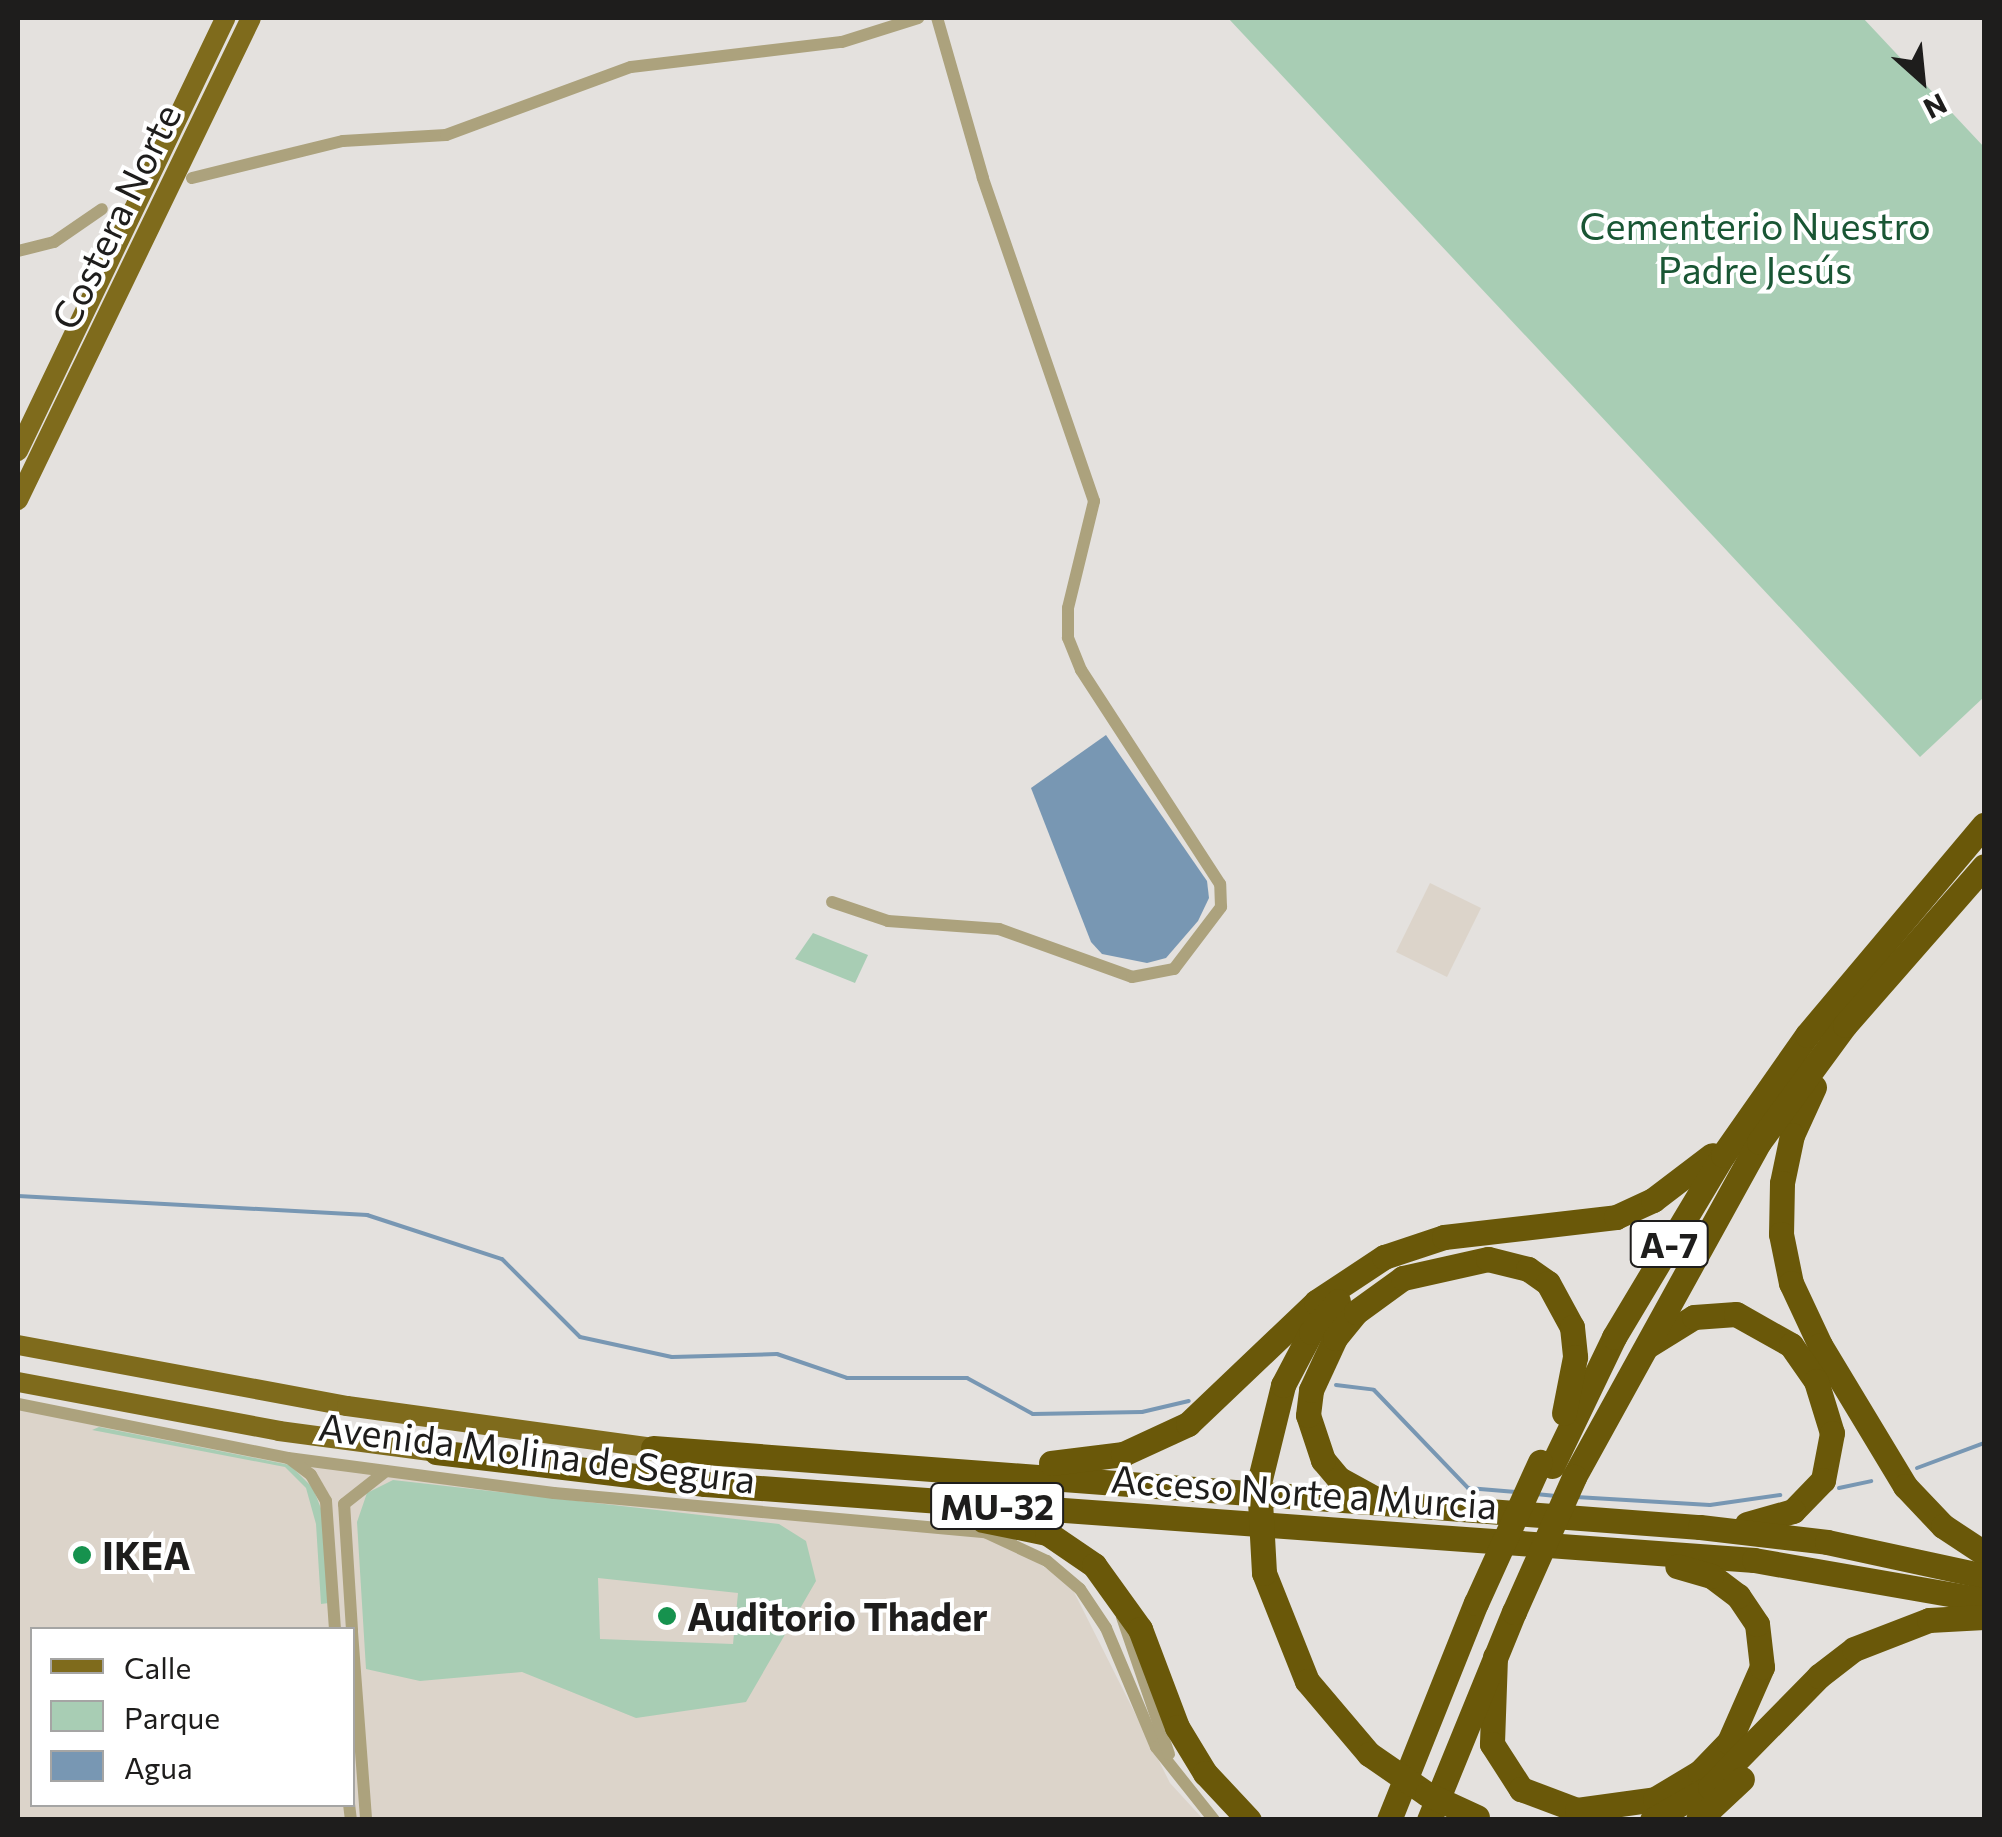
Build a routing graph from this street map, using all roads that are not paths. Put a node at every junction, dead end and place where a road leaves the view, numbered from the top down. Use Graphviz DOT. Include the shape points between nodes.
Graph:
graph roads {
  1 [pos="224,18"];
  2 [pos="251,18"];
  3 [pos="918,18"];
  4 [pos="937,18"];
  5 [pos="192,178"];
  6 [pos="102,208"];
  7 [pos="18,251"];
  8 [pos="18,450"];
  9 [pos="18,500"];
  10 [pos="1980,828"];
  11 [pos="1984,866"];
  12 [pos="832,902"];
  13 [pos="1912,948"];
  14 [pos="1807,1035"];
  15 [pos="1712,1155"];
  16 [pos="1444,1238"];
  17 [pos="18,1344"];
  18 [pos="1639,1352"];
  19 [pos="18,1382"];
  20 [pos="18,1404"];
  21 [pos="1561,1425"];
  22 [pos="653,1448"];
  23 [pos="436,1452"];
  24 [pos="288,1458"];
  25 [pos="839,1458"];
  26 [pos="1556,1468"];
  27 [pos="386,1470"];
  28 [pos="706,1484"];
  29 [pos="1380,1502"];
  30 [pos="1700,1527"];
  31 [pos="1560,1547"];
  32 [pos="1984,1554"];
  33 [pos="1094,1566"];
  34 [pos="1984,1577"];
  35 [pos="1984,1600"];
  36 [pos="1481,1603"];
  37 [pos="1984,1618"];
  38 [pos="335,1627"];
  39 [pos="352,1627"];
  40 [pos="1495,1657"];
  41 [pos="355,1672"];
  42 [pos="1818,1676"];
  43 [pos="1185,1788"];
  44 [pos="1482,1818"];
  45 [pos="366,1820"];
  46 [pos="1214,1820"];
  47 [pos="1248,1820"];
  48 [pos="1389,1820"];
  49 [pos="1400,1820"];
  50 [pos="1429,1820"];
  51 [pos="1652,1820"];
  52 [pos="1698,1820"];
  1 -- 8 [label="main road, Costera Norte"];
  2 -- 9 [label="main road, Costera Norte"];
  3 -- 5 [label="street" via="842,42 631,67 446,135 343,140"];
  4 -- 12 [label="street" via="983,178 1094,501 1068,608 1068,638 1081,670 1220,884 1221,907 1174,969 1132,977 999,929 888,921"];
  6 -- 7 [label="street" via="54,242"];
  10 -- 14 [label="highway, A-7"];
  11 -- 13 [label="highway, A-7"];
  13 -- 18 [label="highway, A-7" via="1759,1142"];
  13 -- 32 [label="highway" via="1801,1111 1786,1157 1780,1234 1802,1309 1889,1463 1925,1509"];
  14 -- 15 [label="highway" via="1786,1052"];
  14 -- 26 [label="highway, A-7" via="1723,1156 1623,1321"];
  15 -- 16 [label="highway" via="1654,1200 1616,1216"];
  15 -- 21 [label="highway" via="1629,1290"];
  16 -- 25 [label="highway" via="1384,1257 1336,1286 1202,1414 1138,1449 1049,1463"];
  16 -- 44 [label="highway, bridge" via="1362,1278 1310,1332 1273,1412 1259,1483 1264,1573 1307,1682 1370,1754 1417,1788"];
  17 -- 22 [label="main road, Avenida Molina de Segura" via="347,1406"];
  18 -- 26 [label="highway, A-7"];
  18 -- 30 [label="highway" via="1694,1316 1736,1314 1791,1346 1824,1400 1831,1452 1807,1502 1763,1522"];
  19 -- 23 [label="main road, Avenida Molina de Segura" via="279,1432"];
  20 -- 24 [label="street, Avenida Molina de Segura"];
  21 -- 26 [label="highway"];
  21 -- 29 [label="highway" via="1574,1371 1572,1326 1548,1283 1528,1269 1488,1259 1402,1278 1356,1312 1335,1338 1308,1415 1323,1460"];
  22 -- 25 [label="highway"];
  22 -- 34 [label="highway, Acceso Norte a Murcia / MU-32" via="1699,1538"];
  23 -- 28 [label="highway, Acceso Norte a Murcia / MU-32"];
  24 -- 27 [label="street, Avenida Molina de Segura"];
  24 -- 38 [label="street" via="311,1476 326,1501"];
  25 -- 29 [label="highway"];
  26 -- 36 [label="highway, A-7"];
  26 -- 40 [label="highway, A-7, bridge"];
  27 -- 39 [label="street" via="344,1504"];
  27 -- 43 [label="street, Avenida Molina de Segura" via="572,1495 985,1532 1046,1561 1080,1588 1106,1628 1156,1746"];
  28 -- 31 [label="highway, Acceso Norte a Murcia / MU-32"];
  28 -- 33 [label="highway" via="819,1506 1006,1522 1048,1534"];
  29 -- 30 [label="highway"];
  30 -- 34 [label="highway" via="1826,1542"];
  31 -- 35 [label="highway, Acceso Norte a Murcia / MU-32" via="1773,1563"];
  31 -- 40 [label="highway" via="1691,1569 1738,1596 1757,1624 1762,1652 1758,1682 1739,1726 1700,1772 1655,1798 1617,1808 1561,1808 1521,1789 1496,1756 1489,1717"];
  33 -- 43 [label="street" via="1121,1616 1150,1714"];
  33 -- 47 [label="highway" via="1140,1629 1177,1726 1205,1772"];
  36 -- 48 [label="highway"];
  36 -- 49 [label="highway, A-7"];
  37 -- 42 [label="highway" via="1897,1629"];
  40 -- 50 [label="highway, A-7"];
  41 -- 45 [label="street"];
  42 -- 51 [label="highway" via="1732,1769 1695,1799"];
  42 -- 52 [label="highway" via="1740,1780"];
  43 -- 46 [label="street"];
}
